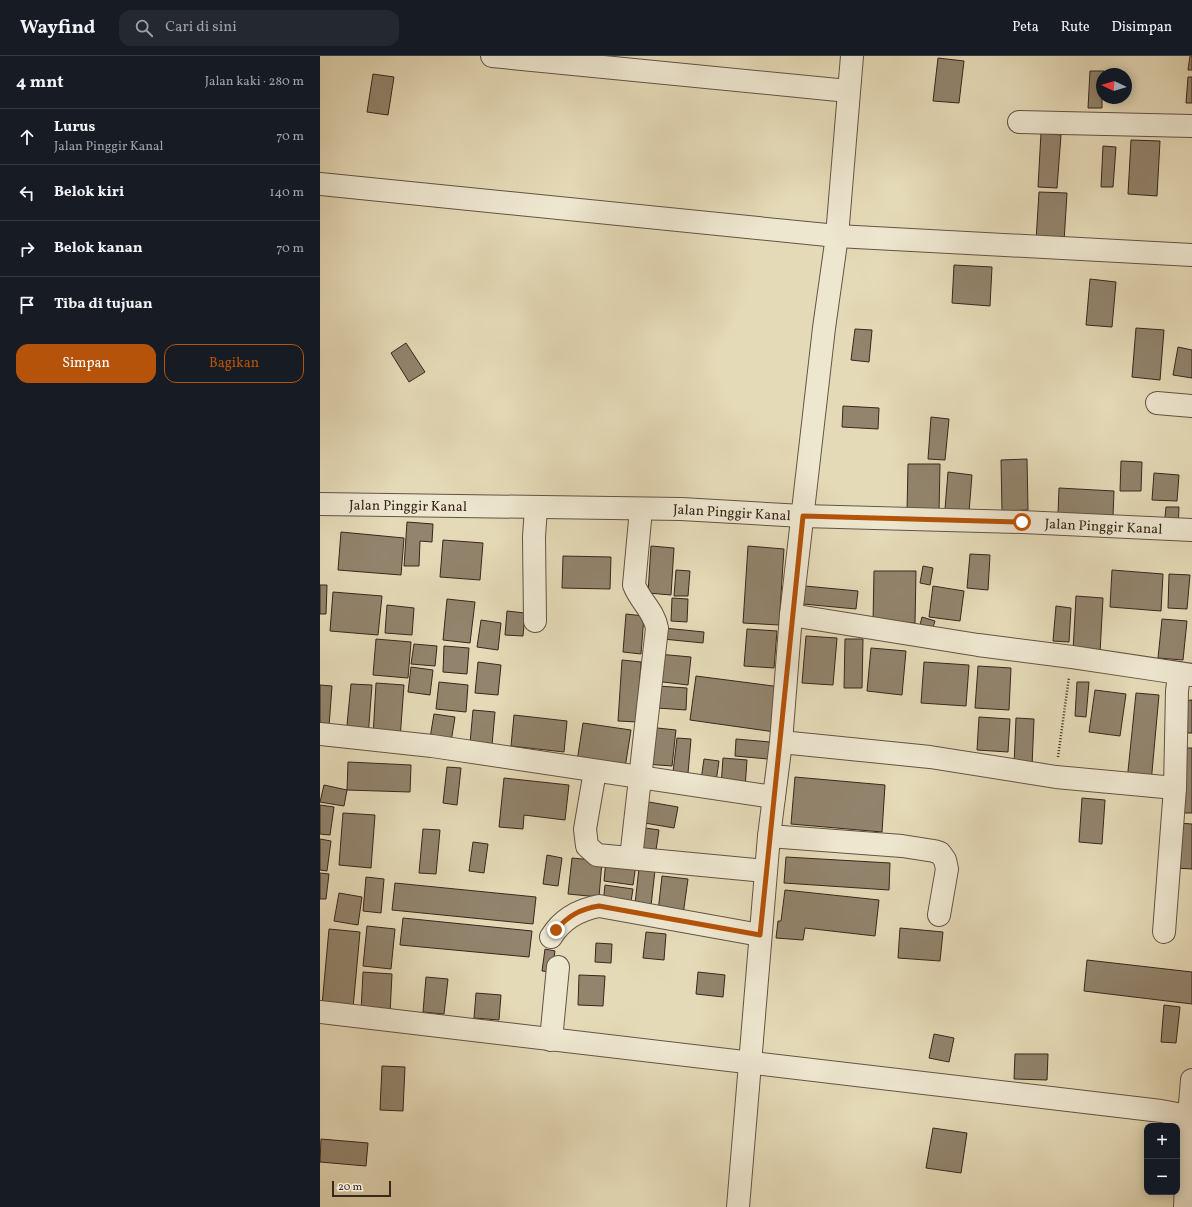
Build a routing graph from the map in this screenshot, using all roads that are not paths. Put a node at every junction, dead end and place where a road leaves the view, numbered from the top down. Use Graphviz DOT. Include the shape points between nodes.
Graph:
graph roads {
  1 [pos="492,56"];
  2 [pos="852,56"];
  3 [pos="848,91"];
  4 [pos="1019,122"];
  5 [pos="1192,126"];
  6 [pos="320,184"];
  7 [pos="837,236"];
  8 [pos="1192,255"];
  9 [pos="1157,403"];
  10 [pos="1192,406"];
  11 [pos="320,504"];
  12 [pos="536,508"];
  13 [pos="641,508"];
  14 [pos="803,516"];
  15 [pos="1192,530"];
  16 [pos="792,615"];
  17 [pos="535,621"];
  18 [pos="1186,675"];
  19 [pos="320,734"];
  20 [pos="781,742"];
  21 [pos="595,771"];
  22 [pos="641,777"];
  23 [pos="1175,788"];
  24 [pos="774,796"];
  25 [pos="769,836"];
  26 [pos="631,858"];
  27 [pos="765,871"];
  28 [pos="939,915"];
  29 [pos="1164,932"];
  30 [pos="760,935"];
  31 [pos="551,937"];
  32 [pos="558,967"];
  33 [pos="320,1012"];
  34 [pos="551,1040"];
  35 [pos="750,1062"];
  36 [pos="1192,1080"];
  37 [pos="1190,1117"];
  38 [pos="738,1207"];
  39 [pos="1185,1207"];
  1 -- 3 [label="street"];
  2 -- 3 [label="street"];
  3 -- 7 [label="street"];
  4 -- 5 [label="street"];
  6 -- 7 [label="street"];
  7 -- 8 [label="street"];
  7 -- 14 [label="street"];
  9 -- 10 [label="street"];
  11 -- 12 [label="street, Jalan Pinggir Kanal"];
  12 -- 13 [label="street, Jalan Pinggir Kanal"];
  12 -- 17 [label="street"];
  13 -- 14 [label="street, Jalan Pinggir Kanal"];
  13 -- 22 [label="street" via="634,585 637,594 655,618 657,628"];
  14 -- 15 [label="street, Jalan Pinggir Kanal"];
  14 -- 16 [label="street"];
  16 -- 18 [label="street"];
  16 -- 20 [label="street"];
  18 -- 23 [label="street" via="1177,692"];
  19 -- 21 [label="street" via="432,746"];
  20 -- 23 [label="street" via="930,757 1056,777"];
  20 -- 24 [label="street"];
  21 -- 22 [label="street"];
  21 -- 26 [label="street" via="585,829 588,846 597,855"];
  22 -- 24 [label="street"];
  22 -- 26 [label="street"];
  23 -- 29 [label="street"];
  24 -- 25 [label="street"];
  25 -- 27 [label="street"];
  25 -- 28 [label="street" via="902,846 940,853 947,869"];
  26 -- 27 [label="street"];
  27 -- 30 [label="street"];
  30 -- 31 [label="street" via="599,906 573,914"];
  30 -- 35 [label="street"];
  32 -- 34 [label="street"];
  33 -- 34 [label="street"];
  34 -- 35 [label="street"];
  35 -- 37 [label="street" via="1161,1111"];
  35 -- 38 [label="street"];
  36 -- 37 [label="street"];
  37 -- 39 [label="street"];
}
